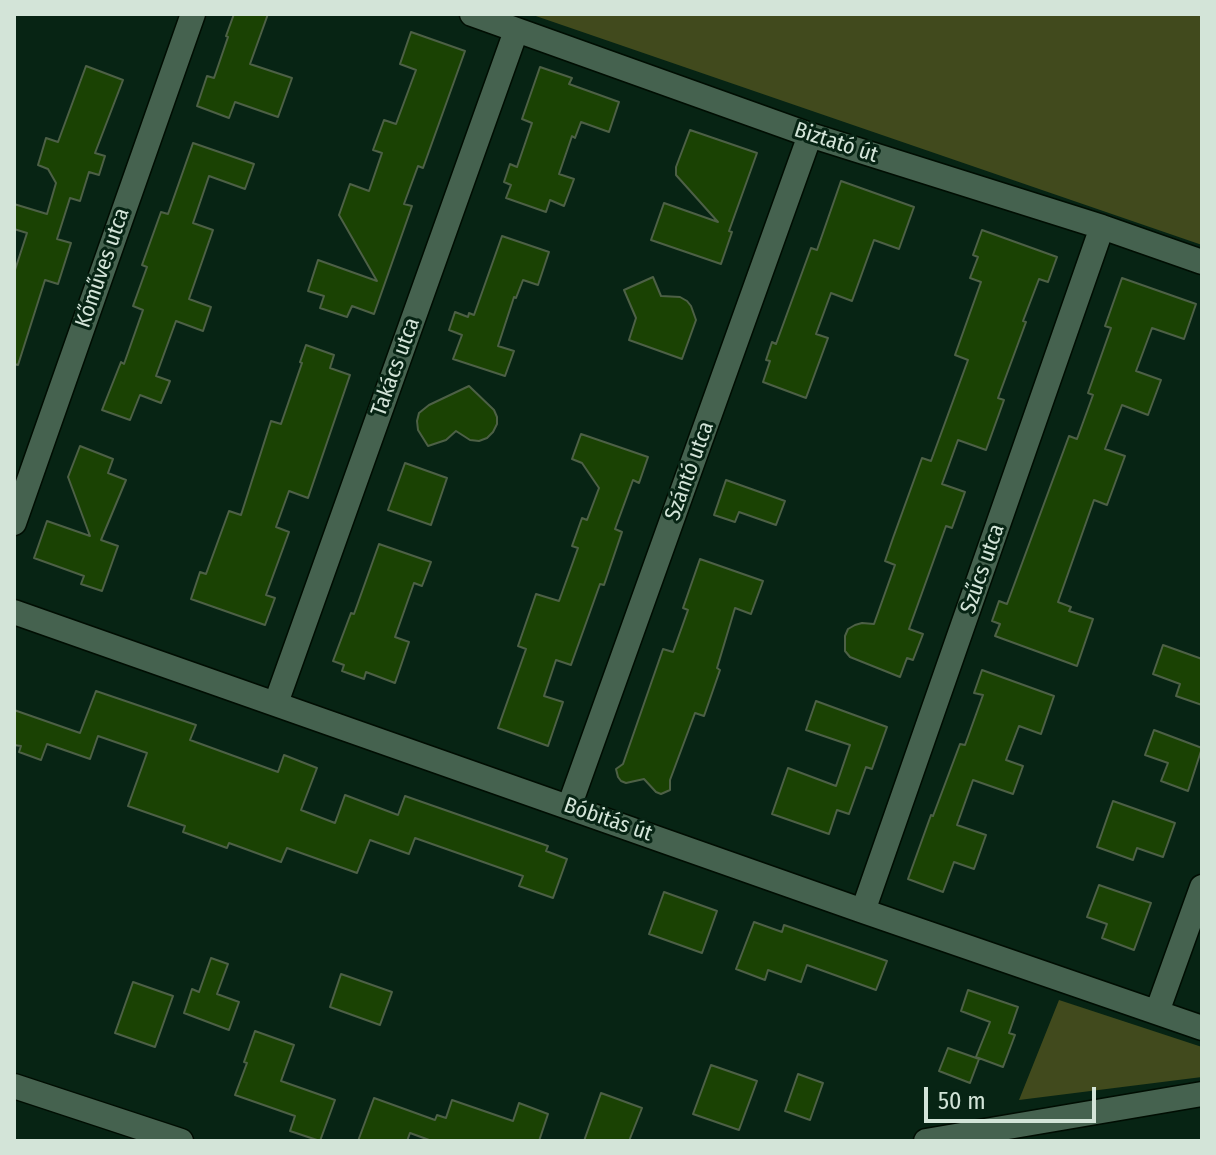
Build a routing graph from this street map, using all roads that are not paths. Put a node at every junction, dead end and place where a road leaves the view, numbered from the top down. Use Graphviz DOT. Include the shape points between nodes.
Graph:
graph roads {
  1 [pos="193,14"];
  2 [pos="472,14"];
  3 [pos="516,31"];
  4 [pos="810,135"];
  5 [pos="1102,227"];
  6 [pos="1202,262"];
  7 [pos="14,523"];
  8 [pos="14,612"];
  9 [pos="276,703"];
  10 [pos="569,807"];
  11 [pos="1202,887"];
  12 [pos="863,911"];
  13 [pos="1157,1012"];
  14 [pos="1202,1028"];
  15 [pos="14,1086"];
  16 [pos="1202,1094"];
  17 [pos="181,1141"];
  18 [pos="926,1141"];
  1 -- 7 [label="street, Kőműves utca"];
  2 -- 3 [label="street, Biztató út"];
  3 -- 4 [label="street, Biztató út"];
  3 -- 9 [label="street, Takács utca"];
  4 -- 5 [label="street, Biztató út"];
  4 -- 10 [label="street, Szántó utca"];
  5 -- 6 [label="street, Biztató út"];
  5 -- 12 [label="street, Szűcs utca"];
  8 -- 9 [label="street, Bóbitás út"];
  9 -- 10 [label="street, Bóbitás út"];
  10 -- 12 [label="street, Bóbitás út"];
  11 -- 13 [label="street"];
  12 -- 13 [label="street, Bóbitás út"];
  13 -- 14 [label="street, Bóbitás út"];
  15 -- 17 [label="street"];
  16 -- 18 [label="street"];
}
